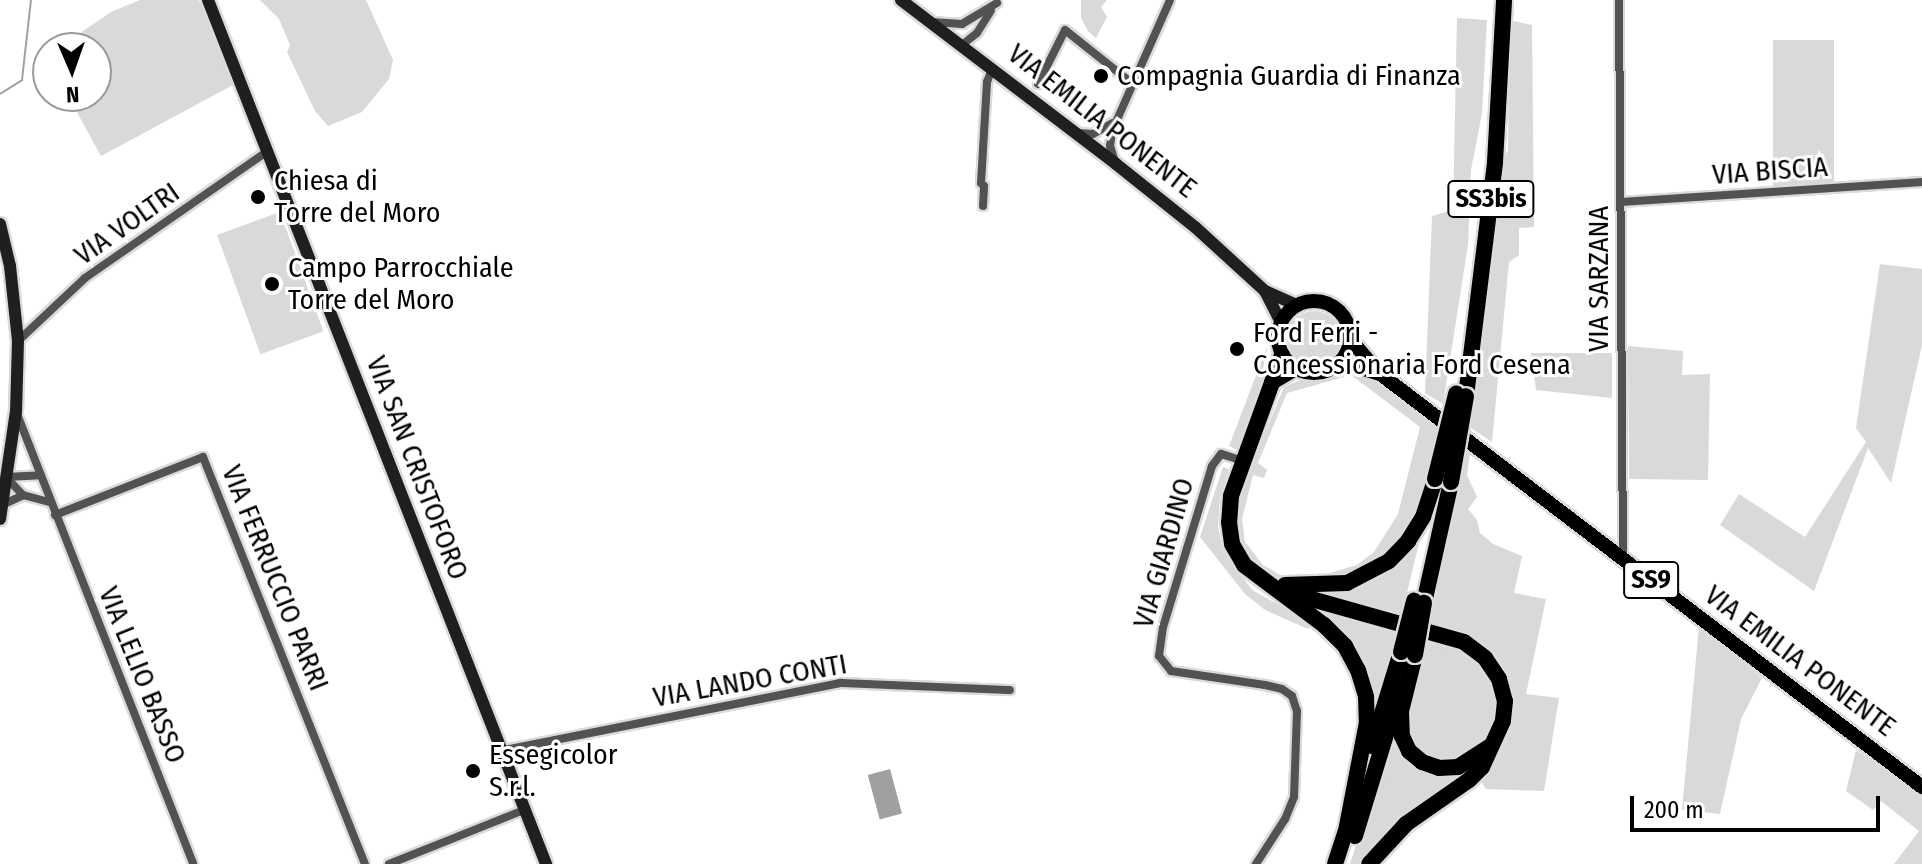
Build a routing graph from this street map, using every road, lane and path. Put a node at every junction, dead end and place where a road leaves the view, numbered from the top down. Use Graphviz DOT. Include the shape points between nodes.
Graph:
graph roads {
  1 [pos="208,0"];
  2 [pos="901,0"];
  3 [pos="1170,0"];
  4 [pos="1493,0"];
  5 [pos="1504,0"];
  6 [pos="1619,0"];
  7 [pos="997,1"];
  8 [pos="931,21"];
  9 [pos="967,22"];
  10 [pos="977,33"];
  11 [pos="961,44"];
  12 [pos="978,57"];
  13 [pos="992,69"];
  14 [pos="1038,84"];
  15 [pos="1133,84"];
  16 [pos="1110,129"];
  17 [pos="1077,133"];
  18 [pos="1096,148"];
  19 [pos="268,151"];
  20 [pos="1116,164"];
  21 [pos="1922,182"];
  22 [pos="1621,202"];
  23 [pos="983,206"];
  24 [pos="0,224"];
  25 [pos="1265,291"];
  26 [pos="1297,305"];
  27 [pos="1281,322"];
  28 [pos="1351,340"];
  29 [pos="18,341"];
  30 [pos="1282,355"];
  31 [pos="1341,362"];
  32 [pos="1295,368"];
  33 [pos="1379,373"];
  34 [pos="1272,382"];
  35 [pos="1461,395"];
  36 [pos="16,411"];
  37 [pos="1243,461"];
  38 [pos="41,475"];
  39 [pos="6,477"];
  40 [pos="1442,480"];
  41 [pos="23,495"];
  42 [pos="50,502"];
  43 [pos="2,505"];
  44 [pos="55,515"];
  45 [pos="0,519"];
  46 [pos="1623,559"];
  47 [pos="1260,580"];
  48 [pos="1409,654"];
  49 [pos="1010,690"];
  50 [pos="1496,741"];
  51 [pos="500,751"];
  52 [pos="1922,787"];
  53 [pos="524,810"];
  54 [pos="1347,826"];
  55 [pos="193,864"];
  56 [pos="365,864"];
  57 [pos="389,864"];
  58 [pos="546,864"];
  59 [pos="1256,864"];
  60 [pos="1335,864"];
  61 [pos="1346,864"];
  62 [pos="1369,864"];
  1 -- 19 [label="street, VIA SAN CRISTOFORO"];
  2 -- 8 [label="street, VIA EMILIA PONENTE"];
  3 -- 15 [label="street"];
  4 -- 35 [label="highway, SS3bis" via="1482,191"];
  5 -- 35 [label="highway, SS3bis" via="1495,162"];
  6 -- 22 [label="street, VIA SARZANA"];
  7 -- 9 [label="street"];
  7 -- 10 [label="street"];
  8 -- 9 [label="street"];
  8 -- 11 [label="street, VIA EMILIA PONENTE"];
  9 -- 11 [label="street"];
  10 -- 11 [label="street"];
  10 -- 12 [label="street"];
  11 -- 12 [label="street, VIA EMILIA PONENTE"];
  12 -- 13 [label="street, VIA EMILIA PONENTE"];
  13 -- 17 [label="street, VIA EMILIA PONENTE"];
  13 -- 23 [label="street" via="987,82"];
  14 -- 15 [label="street" via="1065,30"];
  15 -- 16 [label="street"];
  16 -- 17 [label="street"];
  16 -- 18 [label="street"];
  16 -- 20 [label="street"];
  17 -- 18 [label="street, VIA EMILIA PONENTE"];
  18 -- 20 [label="street, VIA EMILIA PONENTE"];
  19 -- 29 [label="street, VIA VOLTRI" via="85,278"];
  19 -- 51 [label="street, VIA SAN CRISTOFORO"];
  20 -- 25 [label="street, VIA EMILIA PONENTE"];
  21 -- 22 [label="street, VIA BISCIA"];
  22 -- 46 [label="street, VIA SARZANA"];
  24 -- 29 [label="street"];
  25 -- 26 [label="street, VIA EMILIA PONENTE"];
  25 -- 27 [label="street, VIA EMILIA PONENTE"];
  26 -- 27 [label="main road"];
  26 -- 28 [label="main road" via="1312,301 1334,306 1347,320"];
  27 -- 30 [label="main road"];
  28 -- 31 [label="main road"];
  28 -- 33 [label="main road, VIA EMILIA PONENTE / SS9"];
  29 -- 36 [label="street"];
  30 -- 32 [label="main road"];
  30 -- 34 [label="highway"];
  31 -- 32 [label="main road" via="1319,374"];
  31 -- 33 [label="main road, VIA EMILIA PONENTE / SS9"];
  32 -- 34 [label="highway"];
  33 -- 46 [label="main road, VIA EMILIA PONENTE / SS9"];
  34 -- 37 [label="highway"];
  35 -- 40 [label="highway, bridge"];
  36 -- 38 [label="street, VIA LELIO BASSO"];
  36 -- 39 [label="street"];
  37 -- 47 [label="highway" via="1231,496 1232,544"];
  37 -- 59 [label="street, VIA GIARDINO" via="1221,454 1212,466 1159,656 1171,671 1265,685 1292,696 1297,711 1294,797"];
  38 -- 39 [label="street"];
  38 -- 42 [label="street, VIA LELIO BASSO"];
  39 -- 41 [label="street"];
  39 -- 43 [label="street"];
  40 -- 47 [label="highway" via="1408,541 1368,575 1325,586"];
  40 -- 48 [label="highway, bridge"];
  41 -- 42 [label="street"];
  41 -- 43 [label="street"];
  42 -- 44 [label="street, VIA LELIO BASSO"];
  43 -- 45 [label="street"];
  44 -- 55 [label="street, VIA LELIO BASSO"];
  44 -- 56 [label="street, VIA FERRUCCIO PARRI" via="203,457"];
  46 -- 52 [label="main road, VIA EMILIA PONENTE / SS9"];
  47 -- 50 [label="highway" via="1305,599 1464,642 1485,658 1499,679 1505,701"];
  47 -- 54 [label="highway" via="1324,625 1345,646 1358,670 1367,722"];
  48 -- 50 [label="highway" via="1401,711 1409,751 1439,768 1458,767"];
  48 -- 54 [label="highway"];
  48 -- 61 [label="highway"];
  49 -- 51 [label="street, VIA LANDO CONTI" via="840,683"];
  50 -- 62 [label="highway" via="1469,780 1406,824"];
  51 -- 53 [label="street, VIA SAN CRISTOFORO"];
  53 -- 57 [label="street"];
  53 -- 58 [label="street, VIA SAN CRISTOFORO"];
  54 -- 60 [label="highway"];
}
